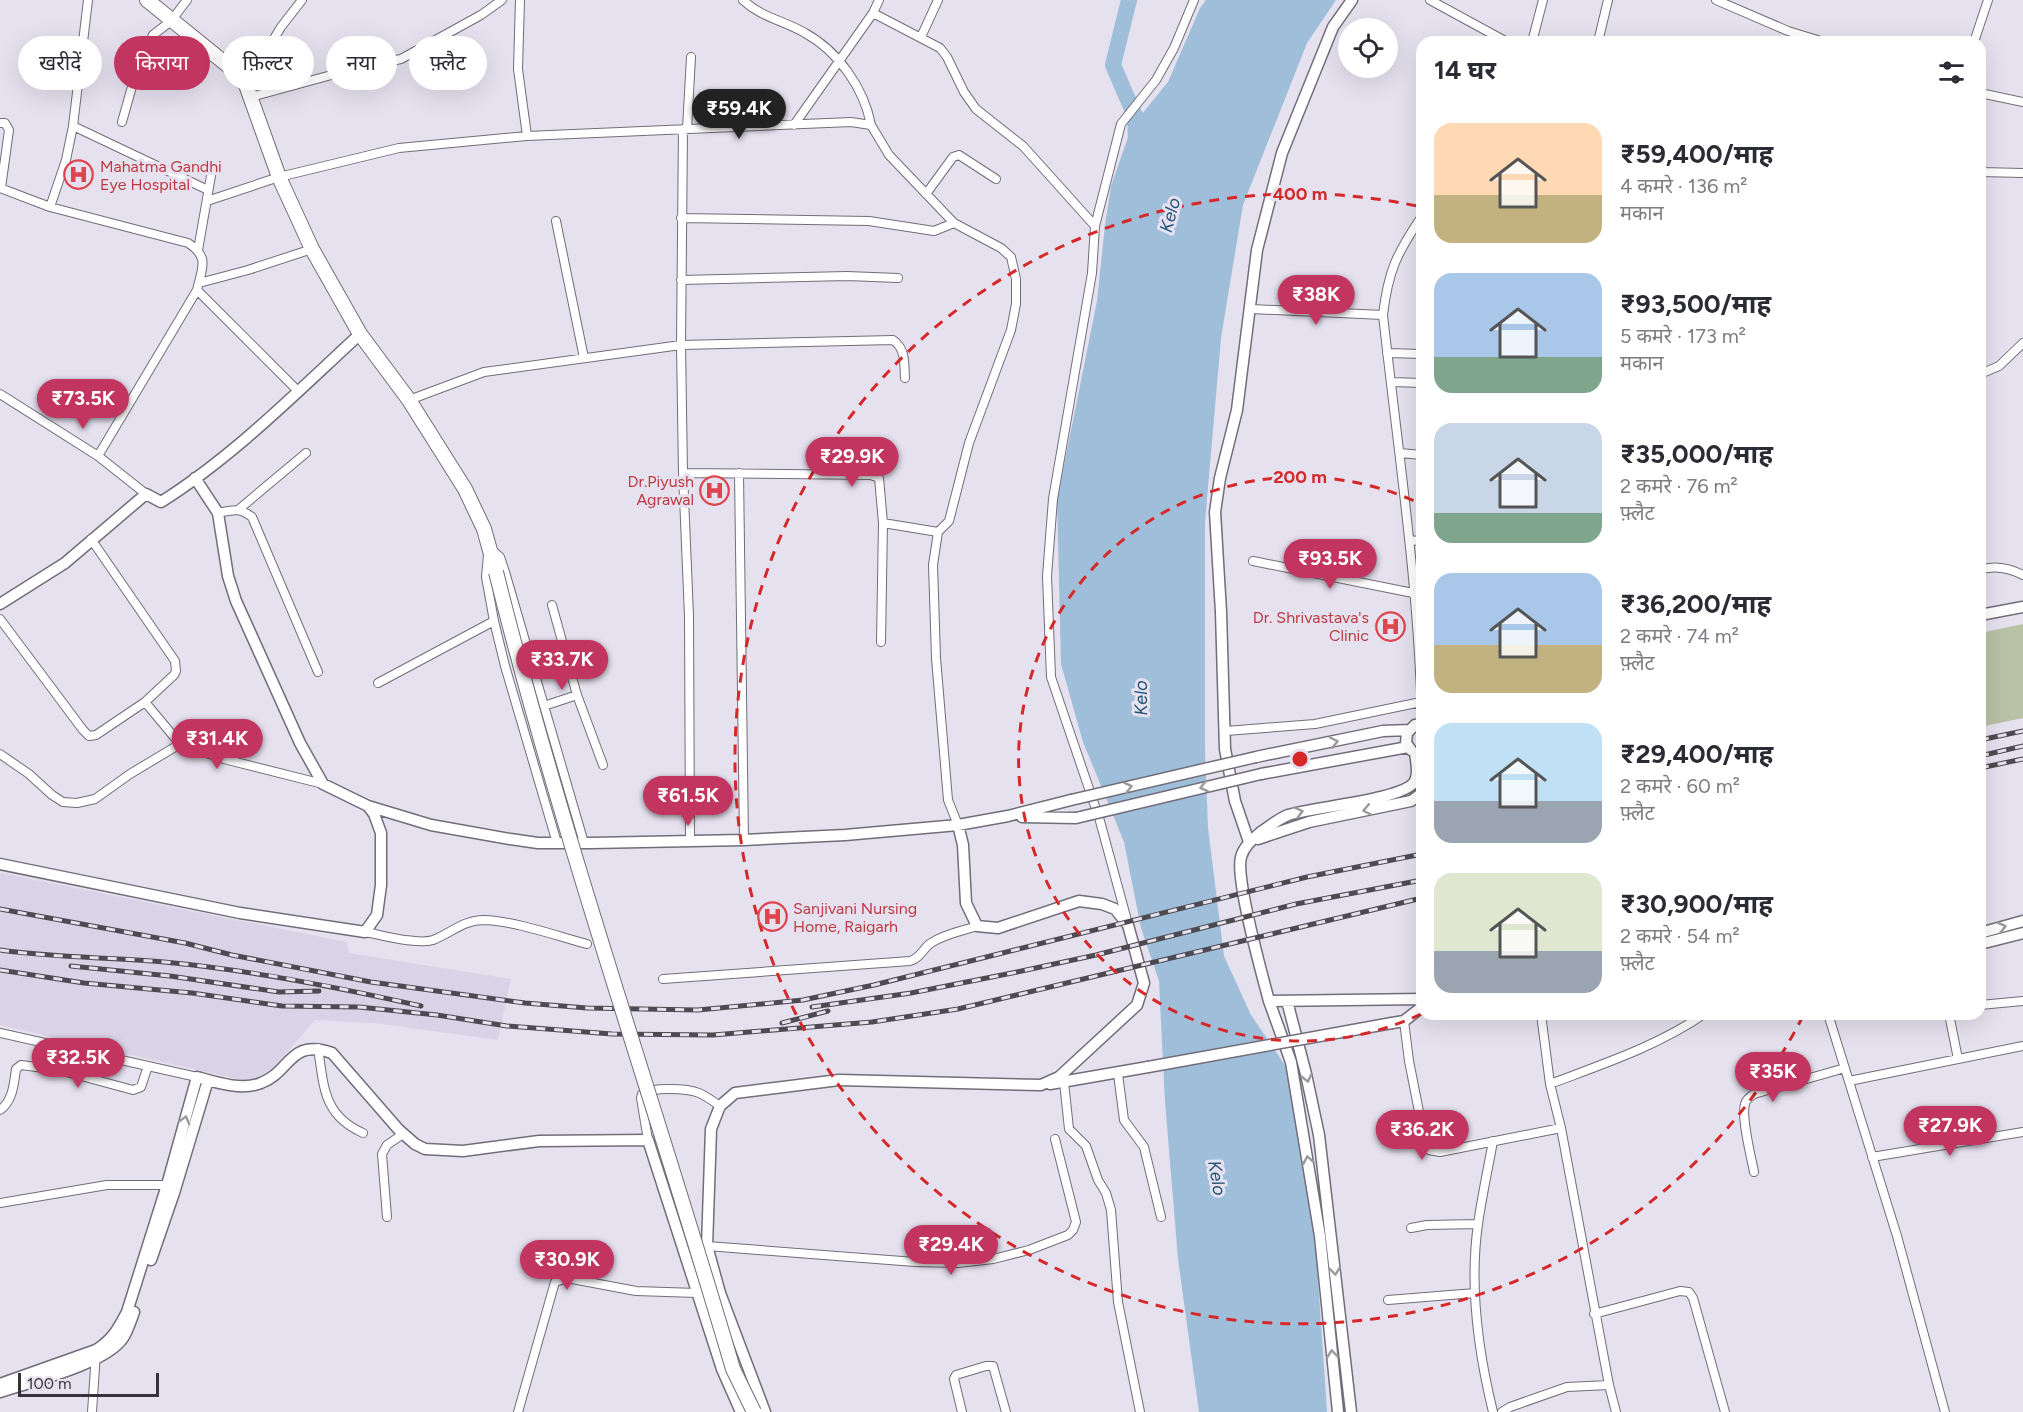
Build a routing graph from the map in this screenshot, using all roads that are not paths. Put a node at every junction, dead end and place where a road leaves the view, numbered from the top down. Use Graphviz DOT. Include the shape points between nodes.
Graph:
graph roads {
  1 [pos="88,0"];
  2 [pos="147,0"];
  3 [pos="188,0"];
  4 [pos="302,0"];
  5 [pos="502,0"];
  6 [pos="520,0"];
  7 [pos="743,0"];
  8 [pos="879,0"];
  9 [pos="938,0"];
  10 [pos="1194,0"];
  11 [pos="1352,0"];
  12 [pos="1430,0"];
  13 [pos="1543,0"];
  14 [pos="1608,0"];
  15 [pos="1716,0"];
  16 [pos="1988,0"];
  17 [pos="873,13"];
  18 [pos="171,21"];
  19 [pos="1496,36"];
  20 [pos="1534,36"];
  21 [pos="1599,36"];
  22 [pos="1804,36"];
  23 [pos="1976,36"];
  24 [pos="921,37"];
  25 [pos="691,57"];
  26 [pos="839,62"];
  27 [pos="249,91"];
  28 [pos="1986,94"];
  29 [pos="2023,102"];
  30 [pos="122,122"];
  31 [pos="0,123"];
  32 [pos="794,125"];
  33 [pos="871,125"];
  34 [pos="73,126"];
  35 [pos="685,129"];
  36 [pos="528,136"];
  37 [pos="212,170"];
  38 [pos="1986,172"];
  39 [pos="2023,173"];
  40 [pos="279,177"];
  41 [pos="996,179"];
  42 [pos="0,188"];
  43 [pos="208,190"];
  44 [pos="926,194"];
  45 [pos="207,201"];
  46 [pos="50,207"];
  47 [pos="681,218"];
  48 [pos="556,221"];
  49 [pos="954,223"];
  50 [pos="1416,225"];
  51 [pos="1095,226"];
  52 [pos="312,249"];
  53 [pos="198,250"];
  54 [pos="897,278"];
  55 [pos="681,280"];
  56 [pos="198,286"];
  57 [pos="1251,309"];
  58 [pos="1383,315"];
  59 [pos="360,334"];
  60 [pos="2023,343"];
  61 [pos="681,345"];
  62 [pos="1387,353"];
  63 [pos="1416,354"];
  64 [pos="584,358"];
  65 [pos="1986,371"];
  66 [pos="905,378"];
  67 [pos="1392,382"];
  68 [pos="1416,383"];
  69 [pos="298,391"];
  70 [pos="0,394"];
  71 [pos="409,400"];
  72 [pos="306,453"];
  73 [pos="1400,453"];
  74 [pos="1416,454"];
  75 [pos="99,456"];
  76 [pos="683,473"];
  77 [pos="739,473"];
  78 [pos="195,478"];
  79 [pos="146,494"];
  80 [pos="238,510"];
  81 [pos="218,513"];
  82 [pos="883,523"];
  83 [pos="938,532"];
  84 [pos="91,539"];
  85 [pos="1416,540"];
  86 [pos="1410,541"];
  87 [pos="490,548"];
  88 [pos="1253,561"];
  89 [pos="1986,569"];
  90 [pos="2023,575"];
  91 [pos="1413,593"];
  92 [pos="0,604"];
  93 [pos="552,605"];
  94 [pos="2023,607"];
  95 [pos="1986,614"];
  96 [pos="0,619"];
  97 [pos="1416,620"];
  98 [pos="494,621"];
  99 [pos="881,642"];
  100 [pos="318,672"];
  101 [pos="378,682"];
  102 [pos="577,695"];
  103 [pos="145,702"];
  104 [pos="1416,703"];
  105 [pos="544,706"];
  106 [pos="1416,725"];
  107 [pos="1409,730"];
  108 [pos="1226,731"];
  109 [pos="180,744"];
  110 [pos="1415,751"];
  111 [pos="0,754"];
  112 [pos="603,765"];
  113 [pos="1416,776"];
  114 [pos="322,784"];
  115 [pos="1416,797"];
  116 [pos="368,806"];
  117 [pos="1008,816"];
  118 [pos="958,825"];
  119 [pos="744,840"];
  120 [pos="690,841"];
  121 [pos="1250,842"];
  122 [pos="557,843"];
  123 [pos="584,843"];
  124 [pos="0,864"];
  125 [pos="2023,921"];
  126 [pos="1128,925"];
  127 [pos="977,926"];
  128 [pos="1986,931"];
  129 [pos="365,932"];
  130 [pos="2023,933"];
  131 [pos="1986,942"];
  132 [pos="587,944"];
  133 [pos="663,979"];
  134 [pos="1416,999"];
  135 [pos="1269,1001"];
  136 [pos="1287,1001"];
  137 [pos="2023,1001"];
  138 [pos="1986,1004"];
  139 [pos="1416,1012"];
  140 [pos="1542,1020"];
  141 [pos="1694,1020"];
  142 [pos="1830,1020"];
  143 [pos="1950,1020"];
  144 [pos="1404,1021"];
  145 [pos="0,1033"];
  146 [pos="2023,1046"];
  147 [pos="318,1048"];
  148 [pos="1958,1059"];
  149 [pos="148,1066"];
  150 [pos="1845,1068"];
  151 [pos="1118,1074"];
  152 [pos="202,1078"];
  153 [pos="1064,1082"];
  154 [pos="1849,1082"];
  155 [pos="1550,1084"];
  156 [pos="1041,1085"];
  157 [pos="720,1106"];
  158 [pos="0,1110"];
  159 [pos="1561,1128"];
  160 [pos="2023,1132"];
  161 [pos="363,1133"];
  162 [pos="403,1134"];
  163 [pos="1055,1139"];
  164 [pos="648,1140"];
  165 [pos="1493,1141"];
  166 [pos="1872,1157"];
  167 [pos="1754,1172"];
  168 [pos="167,1185"];
  169 [pos="0,1203"];
  170 [pos="387,1217"];
  171 [pos="1161,1217"];
  172 [pos="1478,1224"];
  173 [pos="1411,1228"];
  174 [pos="707,1246"];
  175 [pos="697,1293"];
  176 [pos="1475,1293"];
  177 [pos="1388,1300"];
  178 [pos="1594,1314"];
  179 [pos="96,1354"];
  180 [pos="0,1384"];
  181 [pos="1608,1385"];
  182 [pos="0,1392"];
  183 [pos="92,1412"];
  184 [pos="518,1412"];
  185 [pos="741,1412"];
  186 [pos="754,1412"];
  187 [pos="765,1412"];
  188 [pos="962,1412"];
  189 [pos="1006,1412"];
  190 [pos="1140,1412"];
  191 [pos="1338,1412"];
  192 [pos="1351,1412"];
  193 [pos="1493,1412"];
  194 [pos="1502,1412"];
  195 [pos="1616,1412"];
  196 [pos="1725,1412"];
  197 [pos="1945,1412"];
  1 -- 34 [label="street"];
  2 -- 18 [label="main road"];
  3 -- 18 [label="street"];
  4 -- 27 [label="street" via="281,27"];
  5 -- 27 [label="street" via="401,59"];
  6 -- 36 [label="street" via="518,69"];
  7 -- 26 [label="street" via="763,16 804,32 827,47"];
  8 -- 17 [label="street"];
  9 -- 24 [label="street"];
  10 -- 51 [label="street" via="1156,80 1121,124"];
  11 -- 57 [label="street" via="1333,27 1282,153 1257,250"];
  12 -- 19 [label="street"];
  13 -- 20 [label="street"];
  14 -- 21 [label="street"];
  15 -- 22 [label="street"];
  16 -- 23 [label="street"];
  17 -- 24 [label="street"];
  17 -- 26 [label="street"];
  18 -- 27 [label="main road" via="231,68"];
  18 -- 30 [label="street" via="153,35 146,48"];
  24 -- 51 [label="street" via="947,57 976,110 1023,146"];
  25 -- 35 [label="street"];
  26 -- 32 [label="street"];
  26 -- 33 [label="street" via="854,81"];
  27 -- 40 [label="main road"];
  28 -- 29 [label="street"];
  31 -- 42 [label="street" via="5,123 9,130"];
  32 -- 33 [label="street"];
  32 -- 35 [label="street"];
  33 -- 44 [label="street" via="890,155"];
  34 -- 43 [label="street"];
  34 -- 46 [label="street"];
  35 -- 36 [label="street"];
  35 -- 47 [label="street"];
  36 -- 40 [label="street" via="399,148"];
  37 -- 43 [label="street"];
  38 -- 39 [label="street"];
  40 -- 45 [label="street"];
  40 -- 52 [label="main road"];
  41 -- 44 [label="street" via="959,155 953,157"];
  42 -- 46 [label="street"];
  43 -- 45 [label="street"];
  44 -- 49 [label="street"];
  45 -- 53 [label="street"];
  46 -- 53 [label="street" via="188,243"];
  47 -- 49 [label="street" via="870,221 934,231"];
  47 -- 55 [label="street"];
  48 -- 64 [label="street"];
  49 -- 83 [label="street" via="1011,257 1016,304 1011,330 969,443 949,521"];
  50 -- 58 [label="street" via="1394,262"];
  51 -- 126 [label="street" via="1092,273 1053,499 1047,576 1051,677 1100,821"];
  52 -- 56 [label="street"];
  52 -- 59 [label="main road"];
  53 -- 56 [label="street" via="204,261"];
  54 -- 55 [label="street"];
  55 -- 61 [label="street"];
  56 -- 69 [label="street"];
  56 -- 75 [label="street"];
  57 -- 58 [label="street"];
  57 -- 108 [label="street" via="1237,410 1215,512"];
  58 -- 62 [label="street"];
  59 -- 69 [label="street"];
  59 -- 71 [label="main road"];
  60 -- 65 [label="street" via="1999,366"];
  61 -- 64 [label="street"];
  61 -- 66 [label="street" via="893,340 903,351"];
  61 -- 76 [label="street"];
  62 -- 63 [label="street"];
  62 -- 67 [label="street"];
  64 -- 71 [label="street" via="484,372"];
  67 -- 68 [label="street"];
  67 -- 73 [label="street"];
  69 -- 78 [label="street"];
  70 -- 75 [label="street"];
  71 -- 87 [label="main road" via="465,489"];
  72 -- 80 [label="street"];
  73 -- 74 [label="street"];
  73 -- 86 [label="street"];
  75 -- 79 [label="street"];
  76 -- 77 [label="street"];
  76 -- 120 [label="street" via="689,616"];
  77 -- 82 [label="street" via="876,476"];
  77 -- 119 [label="street"];
  78 -- 79 [label="street" via="160,502"];
  78 -- 81 [label="street"];
  79 -- 84 [label="street"];
  80 -- 81 [label="street"];
  80 -- 100 [label="street" via="252,517"];
  81 -- 114 [label="street" via="236,601"];
  82 -- 83 [label="street"];
  82 -- 99 [label="street"];
  83 -- 118 [label="street" via="933,565 936,658 948,800"];
  84 -- 92 [label="street" via="65,563"];
  84 -- 103 [label="street" via="175,661 174,675"];
  85 -- 86 [label="street"];
  86 -- 91 [label="street"];
  87 -- 98 [label="street" via="486,577"];
  87 -- 105 [label="street" via="500,557"];
  87 -- 186 [label="main road, bridge" via="573,851 733,1369"];
  88 -- 91 [label="street"];
  89 -- 90 [label="street" via="2011,569"];
  91 -- 97 [label="street"];
  93 -- 102 [label="street"];
  94 -- 95 [label="street"];
  96 -- 103 [label="street" via="89,736"];
  98 -- 101 [label="street"];
  98 -- 122 [label="street"];
  102 -- 105 [label="street"];
  102 -- 112 [label="street"];
  103 -- 109 [label="street"];
  104 -- 108 [label="street" via="1315,724"];
  105 -- 123 [label="street"];
  106 -- 107 [label="street"];
  107 -- 110 [label="street" via="1406,740"];
  117 -- 107 [label="street, one-way, bridge" via="1256,758 1383,731"];
  108 -- 121 [label="street" via="1235,801"];
  109 -- 111 [label="street" via="95,799 77,803 63,802 52,795"];
  109 -- 114 [label="street"];
  110 -- 117 [label="street, one-way, bridge" via="1260,774 1076,818"];
  121 -- 113 [label="street, one-way" via="1288,815 1407,788"];
  114 -- 116 [label="street"];
  115 -- 121 [label="street, one-way" via="1309,822"];
  116 -- 122 [label="street" via="431,825"];
  116 -- 129 [label="street" via="381,832 381,885 377,915"];
  117 -- 118 [label="street"];
  118 -- 119 [label="street" via="845,836"];
  118 -- 127 [label="street" via="966,903"];
  119 -- 120 [label="street"];
  120 -- 123 [label="street"];
  121 -- 135 [label="street" via="1241,857 1240,877"];
  122 -- 123 [label="street"];
  124 -- 129 [label="street" via="240,913"];
  128 -- 125 [label="street, one-way"];
  126 -- 127 [label="street" via="1115,909 1078,901 998,928"];
  126 -- 156 [label="street" via="1144,983 1137,1005 1059,1077"];
  127 -- 133 [label="street" via="933,941 910,961"];
  129 -- 132 [label="street" via="431,941 458,925 482,920"];
  130 -- 131 [label="street"];
  134 -- 136 [label="street"];
  135 -- 136 [label="street"];
  191 -- 135 [label="street, one-way" via="1320,1236 1291,1062"];
  136 -- 192 [label="street, one-way" via="1319,1135"];
  137 -- 138 [label="street"];
  139 -- 144 [label="street"];
  140 -- 155 [label="street"];
  141 -- 155 [label="street" via="1659,1041"];
  142 -- 150 [label="street"];
  143 -- 148 [label="street"];
  144 -- 151 [label="street, bridge"];
  144 -- 165 [label="street" via="1426,1147 1440,1152"];
  145 -- 149 [label="street"];
  146 -- 148 [label="street"];
  147 -- 152 [label="street" via="299,1052 261,1083 237,1086"];
  147 -- 161 [label="street" via="329,1103 348,1126"];
  147 -- 162 [label="street" via="332,1053"];
  148 -- 154 [label="street"];
  149 -- 152 [label="street"];
  149 -- 158 [label="street" via="141,1087 133,1090 59,1070 21,1065 16,1069 7,1105"];
  150 -- 154 [label="street"];
  150 -- 167 [label="street" via="1747,1099 1744,1116"];
  151 -- 153 [label="street"];
  151 -- 171 [label="street" via="1125,1120 1144,1147"];
  168 -- 152 [label="street, one-way"];
  152 -- 179 [label="street" via="174,1193 129,1325 123,1339 110,1351"];
  153 -- 156 [label="street"];
  153 -- 190 [label="street" via="1069,1129 1086,1146 1111,1210 1118,1302"];
  154 -- 166 [label="street"];
  155 -- 159 [label="street"];
  156 -- 157 [label="street" via="839,1080 735,1093"];
  157 -- 164 [label="street" via="698,1092 646,1092 641,1098"];
  157 -- 174 [label="street" via="711,1129"];
  159 -- 165 [label="street"];
  159 -- 178 [label="street"];
  160 -- 166 [label="street"];
  162 -- 164 [label="street" via="425,1149 439,1151 539,1141"];
  162 -- 170 [label="street" via="387,1145 382,1154"];
  163 -- 174 [label="street" via="1076,1222 1068,1235 1029,1250 993,1260 958,1263"];
  164 -- 175 [label="street"];
  165 -- 172 [label="street"];
  166 -- 197 [label="street"];
  168 -- 169 [label="street" via="107,1185"];
  168 -- 179 [label="street" via="127,1312 109,1342"];
  172 -- 173 [label="street"];
  172 -- 176 [label="street"];
  174 -- 187 [label="street" via="720,1293"];
  175 -- 184 [label="street" via="636,1291 567,1278 555,1282"];
  175 -- 185 [label="street"];
  176 -- 177 [label="street"];
  176 -- 193 [label="street" via="1476,1322"];
  178 -- 181 [label="street"];
  178 -- 196 [label="street" via="1680,1291 1689,1293"];
  179 -- 180 [label="street"];
  179 -- 182 [label="street"];
  179 -- 183 [label="street"];
  181 -- 194 [label="street" via="1567,1387"];
  181 -- 195 [label="street"];
  188 -- 189 [label="street" via="956,1375 986,1365 993,1366"];
}
